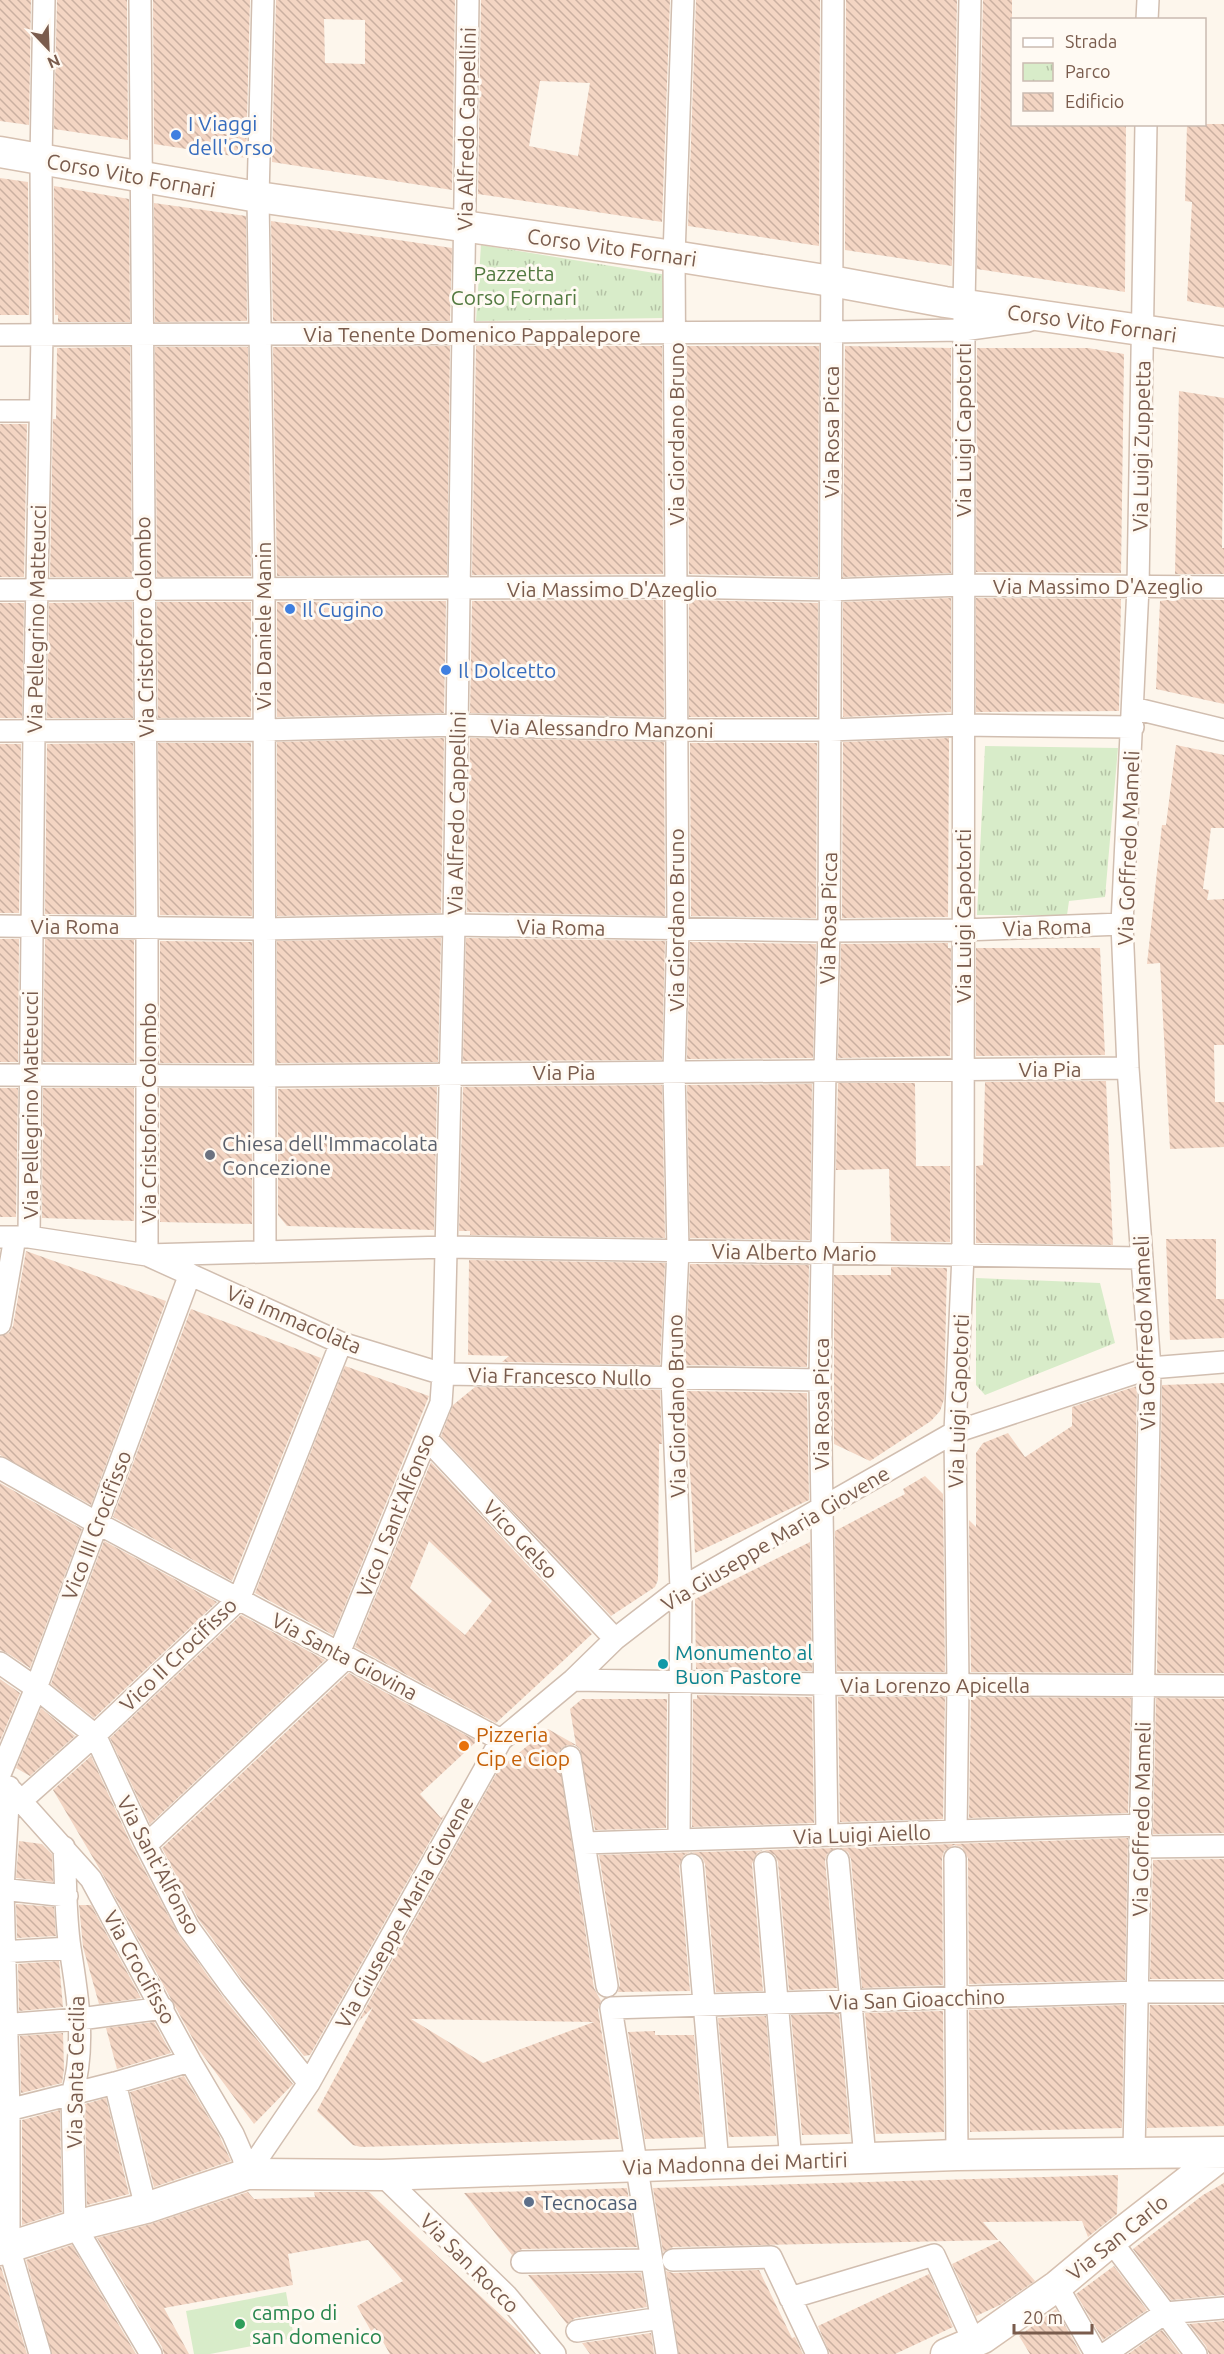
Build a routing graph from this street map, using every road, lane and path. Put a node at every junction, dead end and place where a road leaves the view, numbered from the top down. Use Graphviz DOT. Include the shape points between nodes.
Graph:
graph roads {
  1 [pos="44,0"];
  2 [pos="141,0"];
  3 [pos="263,0"];
  4 [pos="468,0"];
  5 [pos="683,0"];
  6 [pos="833,0"];
  7 [pos="970,0"];
  8 [pos="1148,0"];
  9 [pos="1147,18"];
  10 [pos="1146,126"];
  11 [pos="0,152"];
  12 [pos="41,159"];
  13 [pos="142,178"];
  14 [pos="258,197"];
  15 [pos="466,226"];
  16 [pos="674,256"];
  17 [pos="831,281"];
  18 [pos="963,318"];
  19 [pos="831,332"];
  20 [pos="1144,332"];
  21 [pos="141,333"];
  22 [pos="260,333"];
  23 [pos="462,333"];
  24 [pos="675,334"];
  25 [pos="0,335"];
  26 [pos="42,335"];
  27 [pos="1224,342"];
  28 [pos="0,411"];
  29 [pos="40,411"];
  30 [pos="963,585"];
  31 [pos="676,587"];
  32 [pos="1138,587"];
  33 [pos="1224,587"];
  34 [pos="144,589"];
  35 [pos="264,589"];
  36 [pos="0,590"];
  37 [pos="38,590"];
  38 [pos="460,590"];
  39 [pos="830,590"];
  40 [pos="1133,717"];
  41 [pos="457,725"];
  42 [pos="962,725"];
  43 [pos="145,730"];
  44 [pos="264,730"];
  45 [pos="676,730"];
  46 [pos="830,730"];
  47 [pos="1224,730"];
  48 [pos="0,731"];
  49 [pos="34,731"];
  50 [pos="1122,924"];
  51 [pos="454,925"];
  52 [pos="0,926"];
  53 [pos="31,926"];
  54 [pos="147,926"];
  55 [pos="266,929"];
  56 [pos="678,930"];
  57 [pos="963,930"];
  58 [pos="830,932"];
  59 [pos="1128,1068"];
  60 [pos="962,1069"];
  61 [pos="825,1070"];
  62 [pos="451,1072"];
  63 [pos="674,1072"];
  64 [pos="148,1074"];
  65 [pos="0,1075"];
  66 [pos="32,1075"];
  67 [pos="264,1076"];
  68 [pos="14,1237"];
  69 [pos="447,1247"];
  70 [pos="678,1250"];
  71 [pos="265,1251"];
  72 [pos="823,1253"];
  73 [pos="147,1255"];
  74 [pos="963,1255"];
  75 [pos="1142,1258"];
  76 [pos="190,1274"];
  77 [pos="0,1324"];
  78 [pos="342,1343"];
  79 [pos="1224,1362"];
  80 [pos="1150,1368"];
  81 [pos="443,1374"];
  82 [pos="672,1378"];
  83 [pos="820,1380"];
  84 [pos="955,1432"];
  85 [pos="427,1439"];
  86 [pos="0,1468"];
  87 [pos="820,1510"];
  88 [pos="97,1523"];
  89 [pos="681,1588"];
  90 [pos="239,1599"];
  91 [pos="615,1639"];
  92 [pos="343,1655"];
  93 [pos="0,1663"];
  94 [pos="573,1680"];
  95 [pos="681,1681"];
  96 [pos="826,1684"];
  97 [pos="958,1685"];
  98 [pos="1144,1686"];
  99 [pos="1224,1686"];
  100 [pos="36,1688"];
  101 [pos="95,1735"];
  102 [pos="501,1740"];
  103 [pos="570,1757"];
  104 [pos="8,1785"];
  105 [pos="1141,1825"];
  106 [pos="3,1831"];
  107 [pos="956,1831"];
  108 [pos="827,1835"];
  109 [pos="678,1840"];
  110 [pos="584,1843"];
  111 [pos="146,1845"];
  112 [pos="1224,1846"];
  113 [pos="64,1847"];
  114 [pos="1140,1847"];
  115 [pos="955,1858"];
  116 [pos="838,1860"];
  117 [pos="765,1863"];
  118 [pos="692,1865"];
  119 [pos="1,1890"];
  120 [pos="67,1896"];
  121 [pos="70,1948"];
  122 [pos="2,1952"];
  123 [pos="607,1986"];
  124 [pos="1137,1992"];
  125 [pos="1224,1992"];
  126 [pos="955,1999"];
  127 [pos="851,2001"];
  128 [pos="777,2003"];
  129 [pos="704,2005"];
  130 [pos="163,2008"];
  131 [pos="80,2019"];
  132 [pos="3,2025"];
  133 [pos="190,2061"];
  134 [pos="115,2083"];
  135 [pos="309,2083"];
  136 [pos="72,2095"];
  137 [pos="5,2112"];
  138 [pos="1134,2152"];
  139 [pos="1224,2152"];
  140 [pos="957,2155"];
  141 [pos="865,2158"];
  142 [pos="791,2161"];
  143 [pos="718,2163"];
  144 [pos="636,2166"];
  145 [pos="247,2174"];
  146 [pos="382,2175"];
  147 [pos="146,2208"];
  148 [pos="75,2226"];
  149 [pos="1111,2241"];
  150 [pos="5,2249"];
  151 [pos="651,2260"];
  152 [pos="673,2260"];
  153 [pos="522,2262"];
  154 [pos="1058,2286"];
  155 [pos="790,2298"];
  156 [pos="1224,2308"];
  157 [pos="1165,2313"];
  158 [pos="661,2318"];
  159 [pos="577,2331"];
  160 [pos="974,2342"];
  161 [pos="40,2354"];
  162 [pos="152,2354"];
  163 [pos="555,2354"];
  164 [pos="667,2354"];
  165 [pos="817,2354"];
  166 [pos="946,2354"];
  167 [pos="1096,2354"];
  168 [pos="1105,2354"];
  169 [pos="1196,2354"];
  1 -- 12 [label="street, Via Pellegrino Matteucci"];
  2 -- 13 [label="street, Via Cristoforo Colombo"];
  3 -- 14 [label="street, Via Daniele Manin"];
  4 -- 15 [label="street, Via Alfredo Cappellini"];
  5 -- 16 [label="street, Via Giordano Bruno"];
  6 -- 17 [label="street, Via Rosa Picca"];
  7 -- 18 [label="street, Via Luigi Capotorti"];
  8 -- 9 [label="street"];
  10 -- 20 [label="street, Via Luigi Zuppetta"];
  11 -- 12 [label="street, Corso Vito Fornari"];
  12 -- 13 [label="street, Corso Vito Fornari"];
  12 -- 26 [label="street, Via Pellegrino Matteucci"];
  13 -- 14 [label="street, Corso Vito Fornari"];
  13 -- 21 [label="street, Via Cristoforo Colombo"];
  14 -- 15 [label="street, Corso Vito Fornari"];
  14 -- 22 [label="street, Via Daniele Manin"];
  15 -- 16 [label="street, Corso Vito Fornari"];
  15 -- 23 [label="street, Via Alfredo Cappellini"];
  16 -- 17 [label="street, Corso Vito Fornari"];
  16 -- 24 [label="street, Via Giordano Bruno"];
  17 -- 18 [label="street, Corso Vito Fornari"];
  17 -- 19 [label="street, Via Rosa Picca"];
  18 -- 19 [label="street, Via Tenente Domenico Pappalepore"];
  18 -- 20 [label="street, Corso Vito Fornari" via="1051,318"];
  18 -- 30 [label="street, Via Luigi Capotorti"];
  19 -- 24 [label="street, Via Tenente Domenico Pappalepore"];
  19 -- 39 [label="street, Via Rosa Picca"];
  20 -- 27 [label="street, Corso Vito Fornari"];
  20 -- 32 [label="street, Via Luigi Zuppetta"];
  21 -- 22 [label="street, Via Tenente Domenico Pappalepore"];
  21 -- 26 [label="street, Via Tenente Domenico Pappalepore"];
  21 -- 34 [label="street, Via Cristoforo Colombo"];
  22 -- 23 [label="street, Via Tenente Domenico Pappalepore"];
  22 -- 35 [label="street, Via Daniele Manin"];
  23 -- 24 [label="street, Via Tenente Domenico Pappalepore"];
  23 -- 38 [label="street, Via Alfredo Cappellini"];
  24 -- 31 [label="street, Via Giordano Bruno"];
  25 -- 26 [label="street, Via Tenente Domenico Pappalepore"];
  26 -- 29 [label="street, Via Pellegrino Matteucci"];
  28 -- 29 [label="street"];
  29 -- 37 [label="street, Via Pellegrino Matteucci"];
  30 -- 32 [label="street, Via Massimo D'Azeglio"];
  30 -- 39 [label="street, Via Massimo D'Azeglio"];
  30 -- 42 [label="street, Via Luigi Capotorti"];
  31 -- 38 [label="street, Via Massimo D'Azeglio"];
  31 -- 39 [label="street, Via Massimo D'Azeglio"];
  31 -- 45 [label="street, Via Giordano Bruno"];
  32 -- 33 [label="street, Via Massimo D'Azeglio"];
  32 -- 40 [label="street, Via Goffredo Mameli"];
  34 -- 35 [label="street, Via Massimo D'Azeglio"];
  34 -- 37 [label="street, Via Massimo D'Azeglio"];
  34 -- 43 [label="street, Via Cristoforo Colombo"];
  35 -- 38 [label="street, Via Massimo D'Azeglio"];
  35 -- 44 [label="street, Via Daniele Manin"];
  36 -- 37 [label="street, Via Massimo D'Azeglio"];
  37 -- 49 [label="street, Via Pellegrino Matteucci"];
  38 -- 41 [label="street, Via Alfredo Cappellini"];
  39 -- 46 [label="street, Via Rosa Picca"];
  40 -- 42 [label="street, Via Alessandro Manzoni"];
  40 -- 47 [label="street, Via Alessandro Manzoni"];
  40 -- 50 [label="street, Via Goffredo Mameli"];
  41 -- 44 [label="street, Via Alessandro Manzoni"];
  41 -- 45 [label="street, Via Alessandro Manzoni"];
  41 -- 51 [label="street, Via Alfredo Cappellini"];
  42 -- 46 [label="street, Via Alessandro Manzoni"];
  42 -- 57 [label="street, Via Luigi Capotorti"];
  43 -- 44 [label="street, Via Alessandro Manzoni"];
  43 -- 49 [label="street, Via Alessandro Manzoni"];
  43 -- 54 [label="street, Via Cristoforo Colombo"];
  44 -- 55 [label="street, Via Daniele Manin"];
  45 -- 46 [label="street, Via Alessandro Manzoni"];
  45 -- 56 [label="street, Via Giordano Bruno"];
  46 -- 58 [label="street, Via Rosa Picca"];
  48 -- 49 [label="street, Via Alessandro Manzoni"];
  49 -- 53 [label="street, Via Pellegrino Matteucci"];
  50 -- 57 [label="street, Via Roma"];
  50 -- 59 [label="street, Via Goffredo Mameli"];
  51 -- 55 [label="street, Via Roma"];
  51 -- 56 [label="street, Via Roma"];
  51 -- 62 [label="street, Via Alfredo Cappellini"];
  52 -- 53 [label="street, Via Roma"];
  53 -- 54 [label="street, Via Roma"];
  53 -- 66 [label="street, Via Pellegrino Matteucci"];
  54 -- 55 [label="street, Via Roma"];
  54 -- 64 [label="street, Via Cristoforo Colombo"];
  55 -- 67 [label="street, Via Daniele Manin"];
  56 -- 58 [label="street, Via Roma"];
  56 -- 63 [label="street, Via Giordano Bruno"];
  57 -- 58 [label="street, Via Roma"];
  57 -- 60 [label="street, Via Luigi Capotorti"];
  58 -- 61 [label="street, Via Rosa Picca"];
  59 -- 60 [label="street, Via Pia"];
  59 -- 75 [label="street, Via Goffredo Mameli"];
  60 -- 61 [label="street, Via Pia"];
  60 -- 74 [label="street, Via Luigi Capotorti"];
  61 -- 63 [label="street, Via Pia"];
  61 -- 72 [label="street, Via Rosa Picca"];
  62 -- 63 [label="street, Via Pia"];
  62 -- 67 [label="street, Via Pia"];
  62 -- 69 [label="street, Via Alfredo Cappellini"];
  63 -- 70 [label="street, Via Giordano Bruno"];
  64 -- 66 [label="street, Via Pia"];
  64 -- 67 [label="street, Via Pia"];
  64 -- 73 [label="street, Via Cristoforo Colombo"];
  65 -- 66 [label="street, Via Pia"];
  66 -- 68 [label="street, Via Pellegrino Matteucci"];
  67 -- 71 [label="street, Via Daniele Manin"];
  68 -- 73 [label="street, Via Immacolata"];
  68 -- 77 [label="street, Via Pellegrino Matteucci"];
  69 -- 70 [label="street, Via Alberto Mario"];
  69 -- 71 [label="street, Via Immacolata"];
  69 -- 81 [label="street, Via Alfredo Cappellini"];
  70 -- 72 [label="street, Via Alberto Mario"];
  70 -- 82 [label="street, Via Giordano Bruno"];
  71 -- 73 [label="street, Via Immacolata"];
  72 -- 74 [label="street, Via Alberto Mario"];
  72 -- 83 [label="street, Via Rosa Picca"];
  73 -- 76 [label="street, Via Immacolata"];
  74 -- 75 [label="street, Via Alberto Mario"];
  74 -- 84 [label="street, Via Luigi Capotorti"];
  75 -- 80 [label="street, Via Goffredo Mameli"];
  76 -- 78 [label="street, Via Immacolata"];
  76 -- 88 [label="street, Vico III Crocifisso"];
  78 -- 81 [label="street, Via Immacolata"];
  78 -- 90 [label="street, Vico II Crocifisso"];
  79 -- 80 [label="street, Via Giuseppe Maria Giovene"];
  80 -- 84 [label="street, Via Giuseppe Maria Giovene"];
  80 -- 98 [label="street, Via Goffredo Mameli"];
  81 -- 82 [label="street, Via Francesco Nullo"];
  81 -- 85 [label="street, Vico I Sant'Alfonso" via="441,1403"];
  82 -- 83 [label="street, Via Francesco Nullo"];
  82 -- 89 [label="street, Via Giordano Bruno"];
  83 -- 87 [label="street, Via Rosa Picca"];
  84 -- 87 [label="street, Via Giuseppe Maria Giovene"];
  84 -- 97 [label="street, Via Luigi Capotorti"];
  85 -- 91 [label="street, Vico Gelso"];
  85 -- 92 [label="street, Vico I Sant'Alfonso"];
  86 -- 88 [label="street, Via Santa Giovina"];
  87 -- 89 [label="street, Via Giuseppe Maria Giovene"];
  87 -- 96 [label="street, Via Rosa Picca"];
  88 -- 90 [label="street, Via Santa Giovina"];
  88 -- 100 [label="street, Vico III Crocifisso"];
  89 -- 91 [label="street, Via Giuseppe Maria Giovene"];
  89 -- 95 [label="street, Via Giordano Bruno"];
  90 -- 92 [label="street, Via Santa Giovina"];
  90 -- 101 [label="street, Vico II Crocifisso"];
  91 -- 94 [label="street, Via Giuseppe Maria Giovene"];
  92 -- 102 [label="street, Via Santa Giovina"];
  92 -- 111 [label="street, Vico I Sant'Alfonso"];
  93 -- 100 [label="street, Via Sant'Alfonso"];
  94 -- 95 [label="street, Via Lorenzo Apicella"];
  94 -- 102 [label="street, Via Giuseppe Maria Giovene"];
  95 -- 96 [label="street, Via Lorenzo Apicella"];
  95 -- 109 [label="street, Via Giordano Bruno"];
  96 -- 97 [label="street, Via Lorenzo Apicella"];
  96 -- 108 [label="street, Via Rosa Picca"];
  97 -- 98 [label="street, Via Lorenzo Apicella"];
  97 -- 107 [label="street, Via Luigi Capotorti"];
  98 -- 99 [label="street, Via Lorenzo Apicella"];
  98 -- 105 [label="street, Via Goffredo Mameli"];
  100 -- 101 [label="street, Via Sant'Alfonso"];
  100 -- 104 [label="street, Vico III Crocifisso"];
  101 -- 104 [label="street, Vico II Crocifisso"];
  101 -- 111 [label="street, Via Sant'Alfonso"];
  102 -- 135 [label="street, Via Giuseppe Maria Giovene"];
  103 -- 110 [label="street"];
  104 -- 106 [label="street, Vico III Crocifisso"];
  104 -- 113 [label="street, Via Crocifisso"];
  105 -- 107 [label="street, Via Luigi Aiello"];
  105 -- 114 [label="street, Via Goffredo Mameli"];
  106 -- 119 [label="street, Vico III Crocifisso"];
  107 -- 108 [label="street, Via Luigi Aiello"];
  108 -- 109 [label="street, Via Luigi Aiello"];
  109 -- 110 [label="street, Via Luigi Aiello"];
  110 -- 123 [label="street"];
  111 -- 135 [label="street, Via Sant'Alfonso" via="188,1927"];
  112 -- 114 [label="street"];
  113 -- 120 [label="street, Via Santa Cecilia"];
  113 -- 130 [label="street, Via Crocifisso" via="92,1879"];
  114 -- 124 [label="street, Via Goffredo Mameli"];
  115 -- 126 [label="street"];
  116 -- 127 [label="street"];
  117 -- 128 [label="street"];
  118 -- 129 [label="street"];
  119 -- 120 [label="street"];
  119 -- 122 [label="street, Vico III Crocifisso"];
  120 -- 121 [label="street, Via Santa Cecilia"];
  121 -- 122 [label="street"];
  121 -- 131 [label="street, Via Santa Cecilia"];
  122 -- 132 [label="street, Vico III Crocifisso"];
  124 -- 125 [label="street, Via San Gioacchino"];
  124 -- 126 [label="street, Via San Gioacchino"];
  124 -- 138 [label="street, Via Goffredo Mameli"];
  126 -- 127 [label="street, Via San Gioacchino"];
  126 -- 140 [label="street"];
  127 -- 128 [label="street, Via San Gioacchino"];
  127 -- 141 [label="street"];
  128 -- 129 [label="street, Via San Gioacchino"];
  128 -- 142 [label="street"];
  129 -- 143 [label="street"];
  129 -- 144 [label="street, Via San Gioacchino" via="611,2008"];
  130 -- 131 [label="street"];
  130 -- 133 [label="street, Via Crocifisso"];
  131 -- 132 [label="street"];
  131 -- 136 [label="street, Via Santa Cecilia" via="78,2074"];
  132 -- 137 [label="street, Vico III Crocifisso"];
  133 -- 134 [label="street"];
  133 -- 145 [label="street, Via Crocifisso" via="233,2134"];
  134 -- 136 [label="street"];
  134 -- 147 [label="street"];
  135 -- 145 [label="street, Via Giuseppe Maria Giovene"];
  136 -- 137 [label="street"];
  136 -- 148 [label="street, Via Santa Cecilia"];
  137 -- 150 [label="street, Vico III Crocifisso"];
  138 -- 139 [label="street, Via Madonna dei Martiri"];
  138 -- 140 [label="street, Via Madonna dei Martiri"];
  139 -- 149 [label="street, Via San Carlo"];
  140 -- 141 [label="street, Via Madonna dei Martiri"];
  141 -- 142 [label="street, Via Madonna dei Martiri"];
  142 -- 143 [label="street, Via Madonna dei Martiri"];
  143 -- 144 [label="street, Via Madonna dei Martiri"];
  144 -- 146 [label="street, Via Madonna dei Martiri"];
  144 -- 151 [label="street"];
  145 -- 146 [label="street, Via Madonna dei Martiri"];
  145 -- 147 [label="street, Via Madonna dei Martiri"];
  146 -- 163 [label="street, Via San Rocco" via="506,2295"];
  147 -- 148 [label="street, Via Madonna dei Martiri"];
  148 -- 150 [label="street, Via Madonna dei Martiri"];
  148 -- 162 [label="street"];
  149 -- 154 [label="street, Via San Carlo"];
  149 -- 157 [label="street"];
  150 -- 161 [label="street, Vico III Crocifisso"];
  151 -- 153 [label="street"];
  151 -- 158 [label="street"];
  152 -- 155 [label="street" via="771,2257"];
  154 -- 160 [label="street, Via San Carlo"];
  154 -- 167 [label="street"];
  155 -- 160 [label="street" via="934,2255"];
  155 -- 165 [label="street"];
  156 -- 157 [label="street"];
  157 -- 168 [label="street"];
  157 -- 169 [label="street"];
  158 -- 159 [label="street"];
  158 -- 164 [label="street"];
  160 -- 166 [label="street, Via San Carlo"];
}
